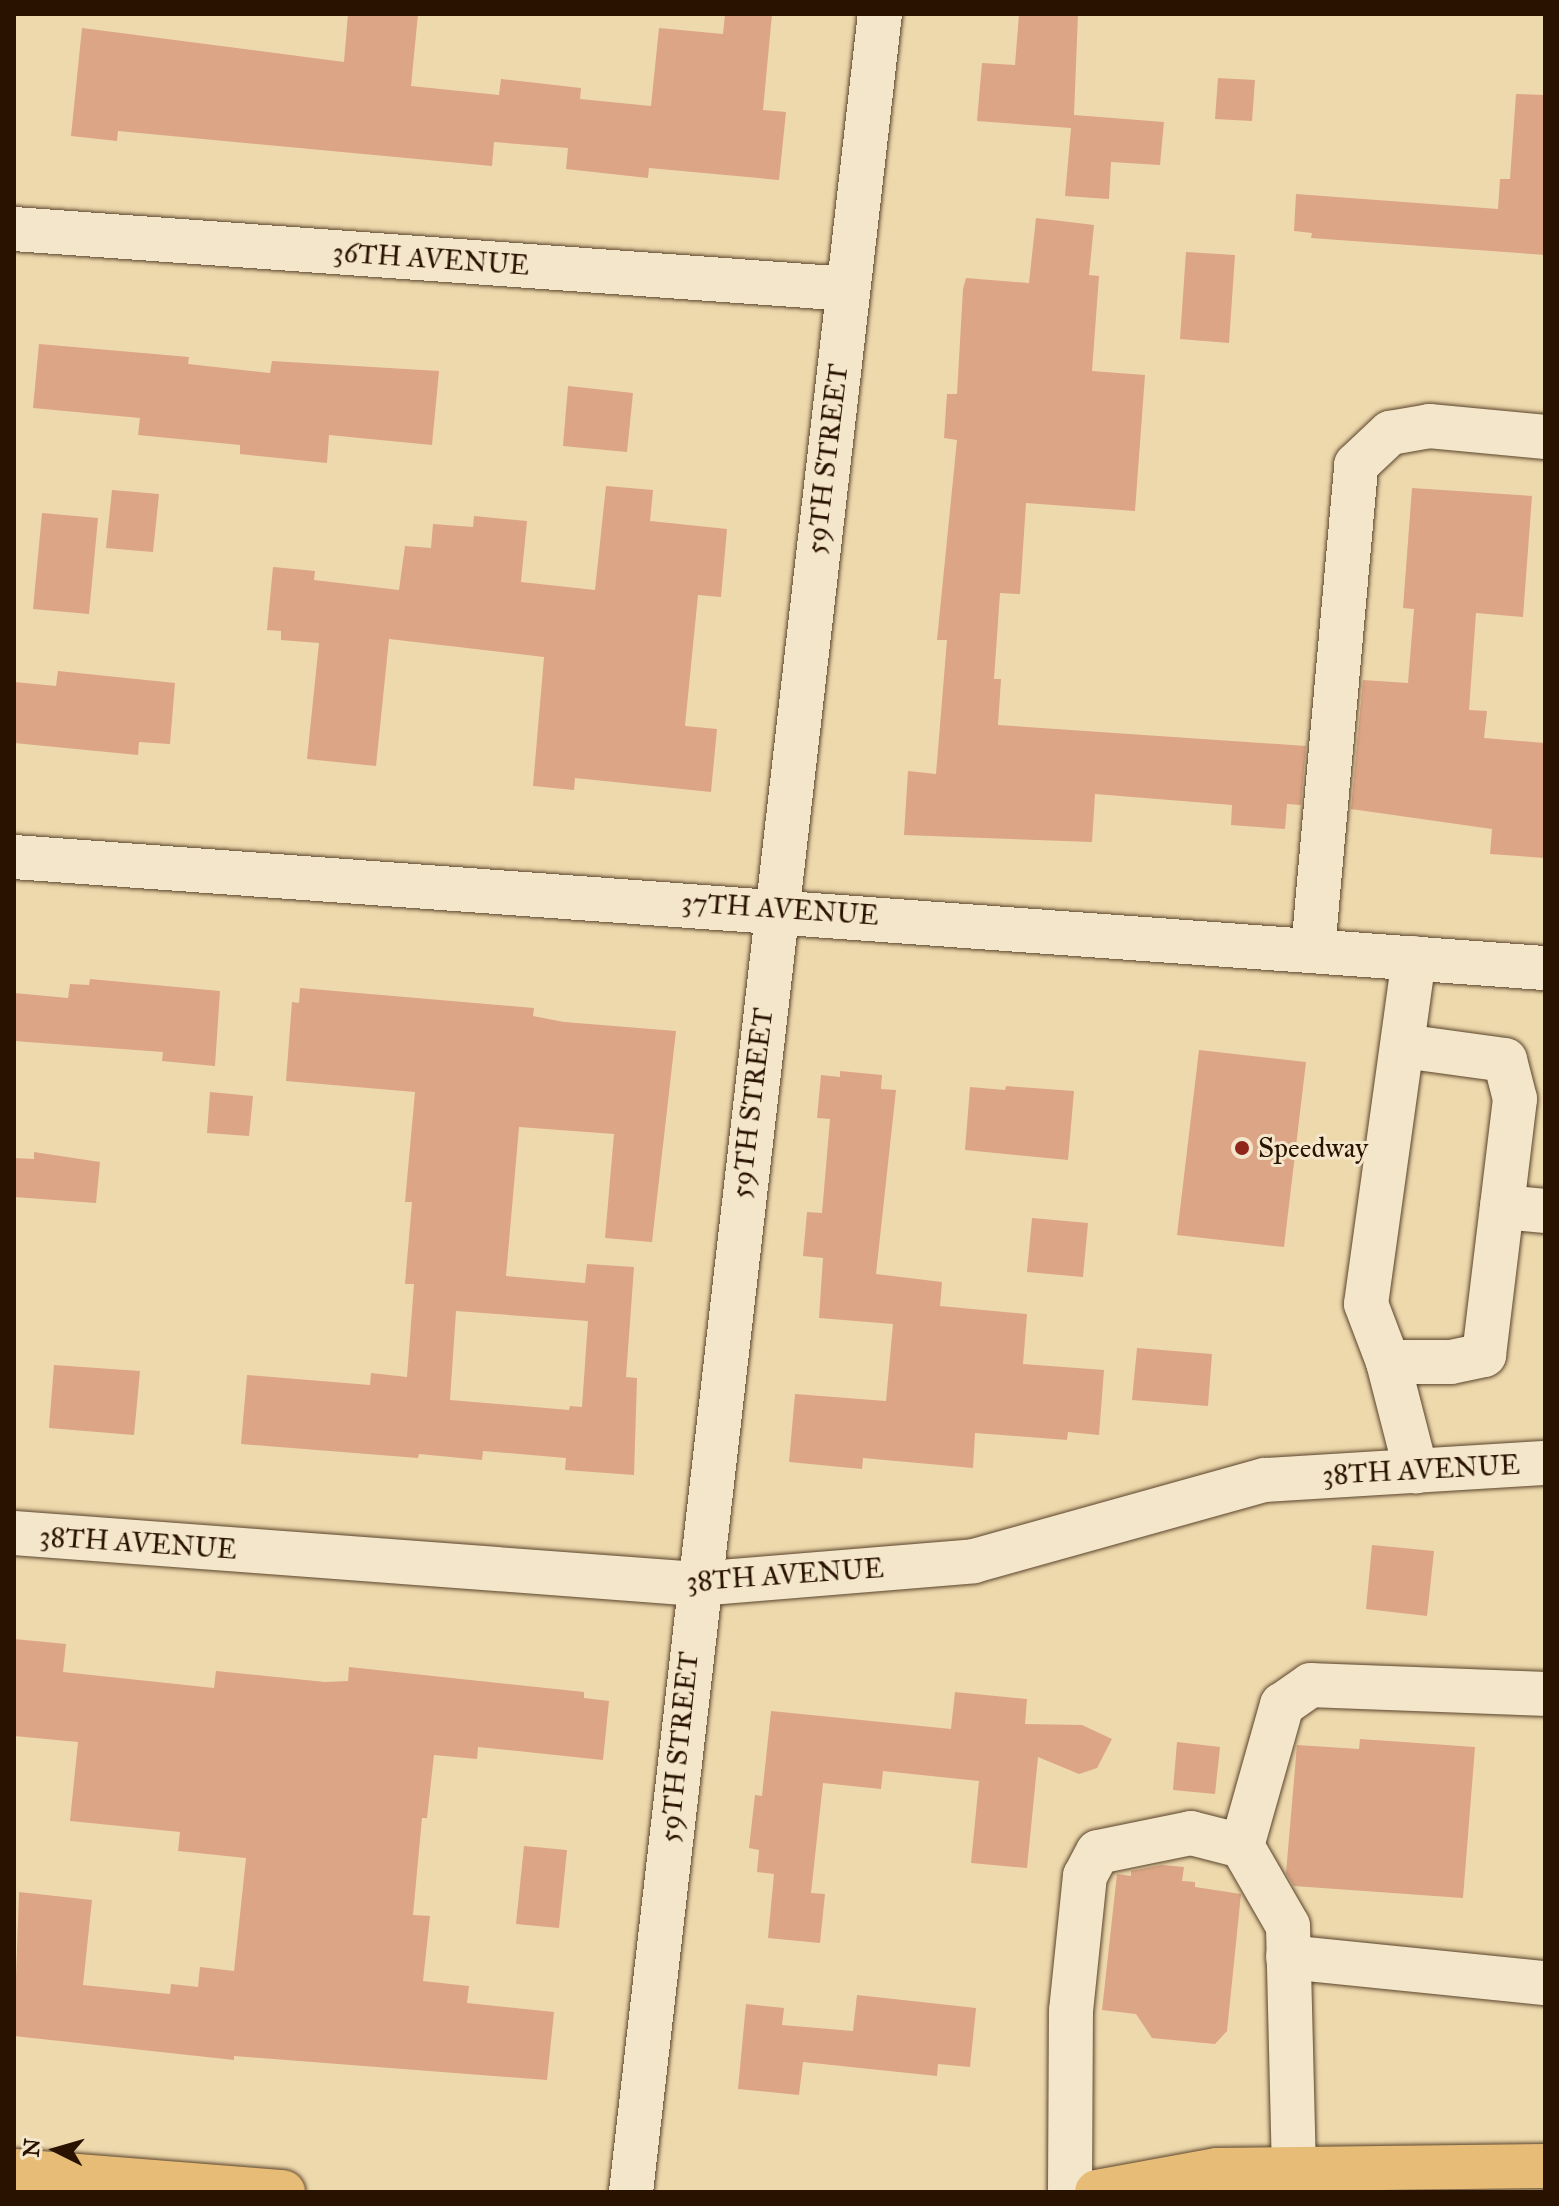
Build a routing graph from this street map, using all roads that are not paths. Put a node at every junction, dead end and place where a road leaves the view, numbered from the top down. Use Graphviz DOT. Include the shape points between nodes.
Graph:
graph roads {
  1 [pos="880,14"];
  2 [pos="14,229"];
  3 [pos="848,289"];
  4 [pos="1545,437"];
  5 [pos="14,857"];
  6 [pos="774,909"];
  7 [pos="1313,950"];
  8 [pos="1414,958"];
  9 [pos="1545,968"];
  10 [pos="1403,1046"];
  11 [pos="1502,1207"];
  12 [pos="1545,1211"];
  13 [pos="1388,1362"];
  14 [pos="1545,1463"];
  15 [pos="1416,1471"];
  16 [pos="14,1533"];
  17 [pos="697,1584"];
  18 [pos="1545,1694"];
  19 [pos="1242,1846"];
  20 [pos="1288,1957"];
  21 [pos="1545,1983"];
  22 [pos="1543,2169"];
  23 [pos="1294,2170"];
  24 [pos="14,2171"];
  25 [pos="283,2192"];
  26 [pos="631,2192"];
  27 [pos="1070,2192"];
  28 [pos="1097,2192"];
  1 -- 3 [label="street, 59TH STREET"];
  2 -- 3 [label="street, 36TH AVENUE"];
  3 -- 6 [label="street, 59TH STREET"];
  4 -- 7 [label="street" via="1429,426 1390,433 1356,465"];
  5 -- 6 [label="street, 37TH AVENUE"];
  6 -- 7 [label="street, 37TH AVENUE"];
  6 -- 17 [label="street, 59TH STREET"];
  7 -- 8 [label="street, 37TH AVENUE"];
  8 -- 9 [label="street, 37TH AVENUE"];
  8 -- 10 [label="street"];
  10 -- 11 [label="street" via="1505,1060 1515,1099"];
  10 -- 13 [label="street" via="1366,1304"];
  11 -- 12 [label="street"];
  11 -- 13 [label="street" via="1484,1355 1451,1362"];
  13 -- 15 [label="street"];
  14 -- 15 [label="street, 38TH AVENUE"];
  15 -- 17 [label="street, 38TH AVENUE" via="1265,1480 974,1561"];
  16 -- 17 [label="street, 38TH AVENUE"];
  17 -- 26 [label="street, 59TH STREET"];
  18 -- 19 [label="street" via="1311,1685 1282,1705"];
  19 -- 20 [label="street" via="1288,1926"];
  19 -- 27 [label="street" via="1191,1833 1131,1843 1098,1852 1085,1876 1071,2011"];
  20 -- 21 [label="street"];
  20 -- 23 [label="street"];
  22 -- 23 [label="main road"];
  23 -- 28 [label="main road" via="1217,2170"];
  24 -- 25 [label="main road"];
}
